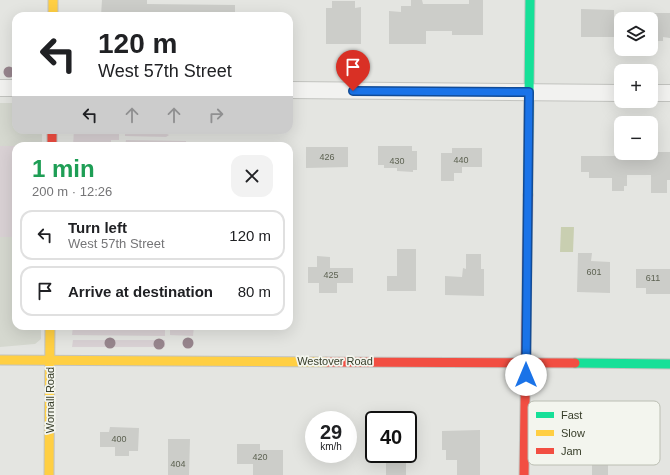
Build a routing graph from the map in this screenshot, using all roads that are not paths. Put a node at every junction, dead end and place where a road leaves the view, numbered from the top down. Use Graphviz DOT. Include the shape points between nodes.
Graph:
graph roads {
  1 [pos="53,0"];
  2 [pos="530,0"];
  3 [pos="53,12"];
  4 [pos="0,88"];
  5 [pos="12,88"];
  6 [pos="293,90"];
  7 [pos="529,92"];
  8 [pos="614,93"];
  9 [pos="658,93"];
  10 [pos="670,93"];
  11 [pos="50,330"];
  12 [pos="0,360"];
  13 [pos="50,360"];
  14 [pos="526,363"];
  15 [pos="670,364"];
  16 [pos="49,475"];
  17 [pos="524,475"];
  1 -- 3 [label="street"];
  2 -- 7 [label="street"];
  4 -- 5 [label="street"];
  6 -- 7 [label="street"];
  7 -- 8 [label="street"];
  7 -- 14 [label="street"];
  9 -- 10 [label="street"];
  11 -- 13 [label="street, Wornall Road"];
  12 -- 13 [label="street, Westover Road"];
  13 -- 14 [label="street, Westover Road"];
  13 -- 16 [label="street, Wornall Road"];
  14 -- 15 [label="street, Westover Road"];
  14 -- 17 [label="street"];
}
